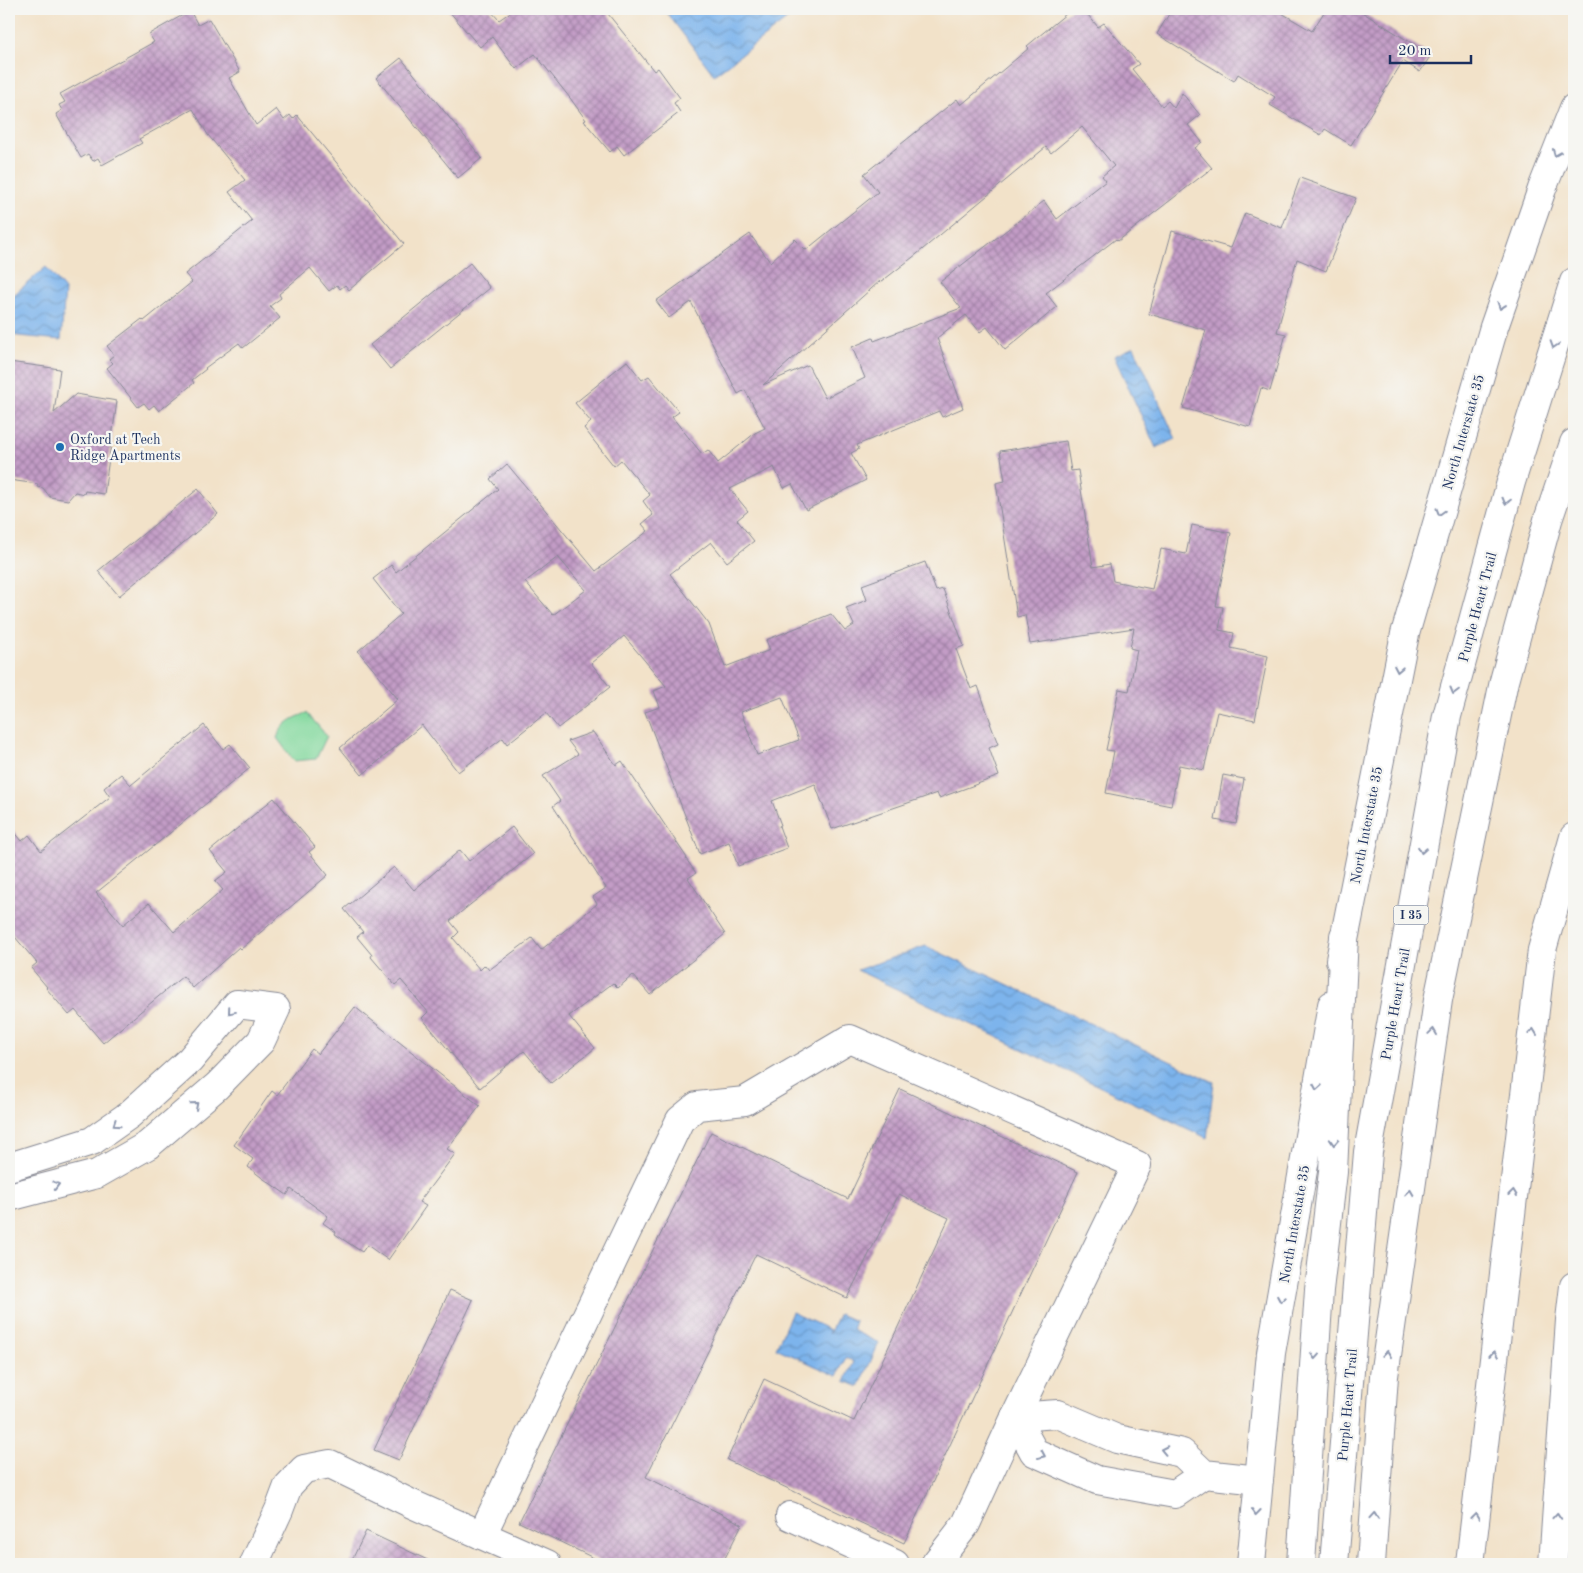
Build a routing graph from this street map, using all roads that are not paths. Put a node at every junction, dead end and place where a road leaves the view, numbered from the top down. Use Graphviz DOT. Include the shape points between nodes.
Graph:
graph roads {
  1 [pos="1574,108"];
  2 [pos="1574,282"];
  3 [pos="1574,443"];
  4 [pos="1574,838"];
  5 [pos="1344,936"];
  6 [pos="9,1166"];
  7 [pos="9,1197"];
  8 [pos="1574,1286"];
  9 [pos="1014,1417"];
  10 [pos="1204,1474"];
  11 [pos="1259,1480"];
  12 [pos="790,1516"];
  13 [pos="482,1535"];
  14 [pos="254,1564"];
  15 [pos="548,1564"];
  16 [pos="895,1564"];
  17 [pos="935,1564"];
  18 [pos="1251,1564"];
  19 [pos="1301,1564"];
  20 [pos="1334,1564"];
  21 [pos="1371,1564"];
  22 [pos="1470,1564"];
  23 [pos="1553,1564"];
  1 -- 5 [label="main road, North Interstate 35, one-way" via="1542,188 1494,327 1405,634"];
  2 -- 20 [label="main road, Purple Heart Trail / I 35, one-way" via="1511,482 1447,716 1368,1152"];
  21 -- 3 [label="main road, one-way" via="1384,1376 1438,1000 1504,681 1548,520"];
  22 -- 4 [label="main road, one-way" via="1542,950"];
  5 -- 11 [label="main road, North Interstate 35, one-way" via="1271,1353"];
  5 -- 19 [label="main road, one-way" via="1332,1172 1319,1290"];
  7 -- 6 [label="main road, one-way" via="97,1174 148,1145 217,1086 261,1042 276,1009 237,1004 190,1060 128,1115 92,1141"];
  23 -- 8 [label="main road, one-way"];
  10 -- 9 [label="main road, one-way" via="1182,1453 1117,1439 1058,1414"];
  9 -- 10 [label="main road, one-way" via="1034,1452 1097,1480 1175,1494"];
  9 -- 13 [label="main road" via="1136,1165 850,1039 745,1101 698,1106 680,1120"];
  9 -- 17 [label="main road" via="966,1524"];
  10 -- 11 [label="main road"];
  11 -- 18 [label="main road, North Interstate 35, one-way"];
  12 -- 16 [label="main road"];
  13 -- 14 [label="main road" via="330,1464 304,1469 288,1486"];
  13 -- 15 [label="main road"];
}
